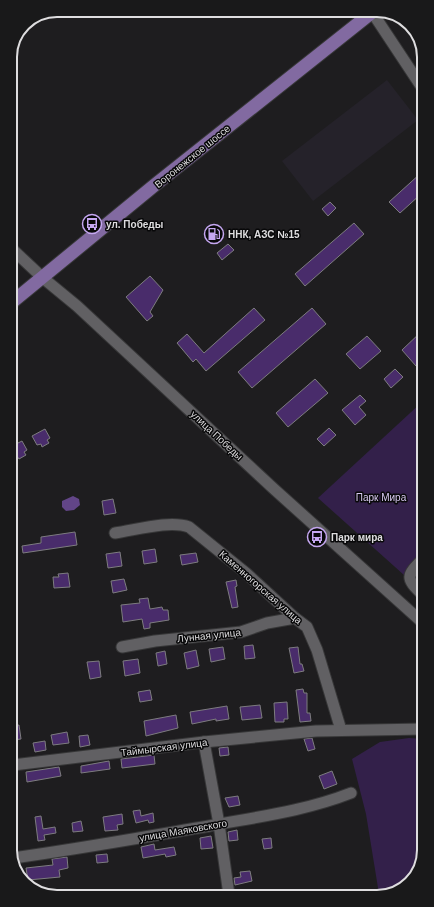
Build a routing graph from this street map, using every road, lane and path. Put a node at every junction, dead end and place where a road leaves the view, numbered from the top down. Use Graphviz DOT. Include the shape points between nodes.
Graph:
graph roads {
  1 [pos="365,17"];
  2 [pos="377,17"];
  3 [pos="417,80"];
  4 [pos="17,254"];
  5 [pos="43,278"];
  6 [pos="17,298"];
  7 [pos="115,533"];
  8 [pos="417,565"];
  9 [pos="417,589"];
  10 [pos="295,618"];
  11 [pos="417,618"];
  12 [pos="122,647"];
  13 [pos="417,729"];
  14 [pos="341,730"];
  15 [pos="204,742"];
  16 [pos="17,765"];
  17 [pos="351,793"];
  18 [pos="219,824"];
  19 [pos="18,857"];
  20 [pos="228,890"];
  1 -- 5 [label="main road, Воронежское шоссе" via="162,179"];
  2 -- 3 [label="street"];
  4 -- 5 [label="street, улица Победы"];
  5 -- 6 [label="main road, Воронежское шоссе"];
  5 -- 11 [label="street, улица Победы" via="77,306"];
  7 -- 10 [label="street, Каменногорская улица" via="171,525 189,527 246,573"];
  8 -- 9 [label="street" via="410,572 410,582"];
  10 -- 12 [label="street, Лунная улица" via="267,623 241,632"];
  10 -- 14 [label="street, Каменногорская улица" via="307,627 313,639"];
  13 -- 14 [label="street, Таймырская улица"];
  14 -- 15 [label="street, Таймырская улица"];
  15 -- 16 [label="street, Таймырская улица"];
  15 -- 18 [label="street"];
  17 -- 18 [label="street, улица Маяковского" via="281,814"];
  18 -- 19 [label="street, улица Маяковского"];
  18 -- 20 [label="street"];
}
